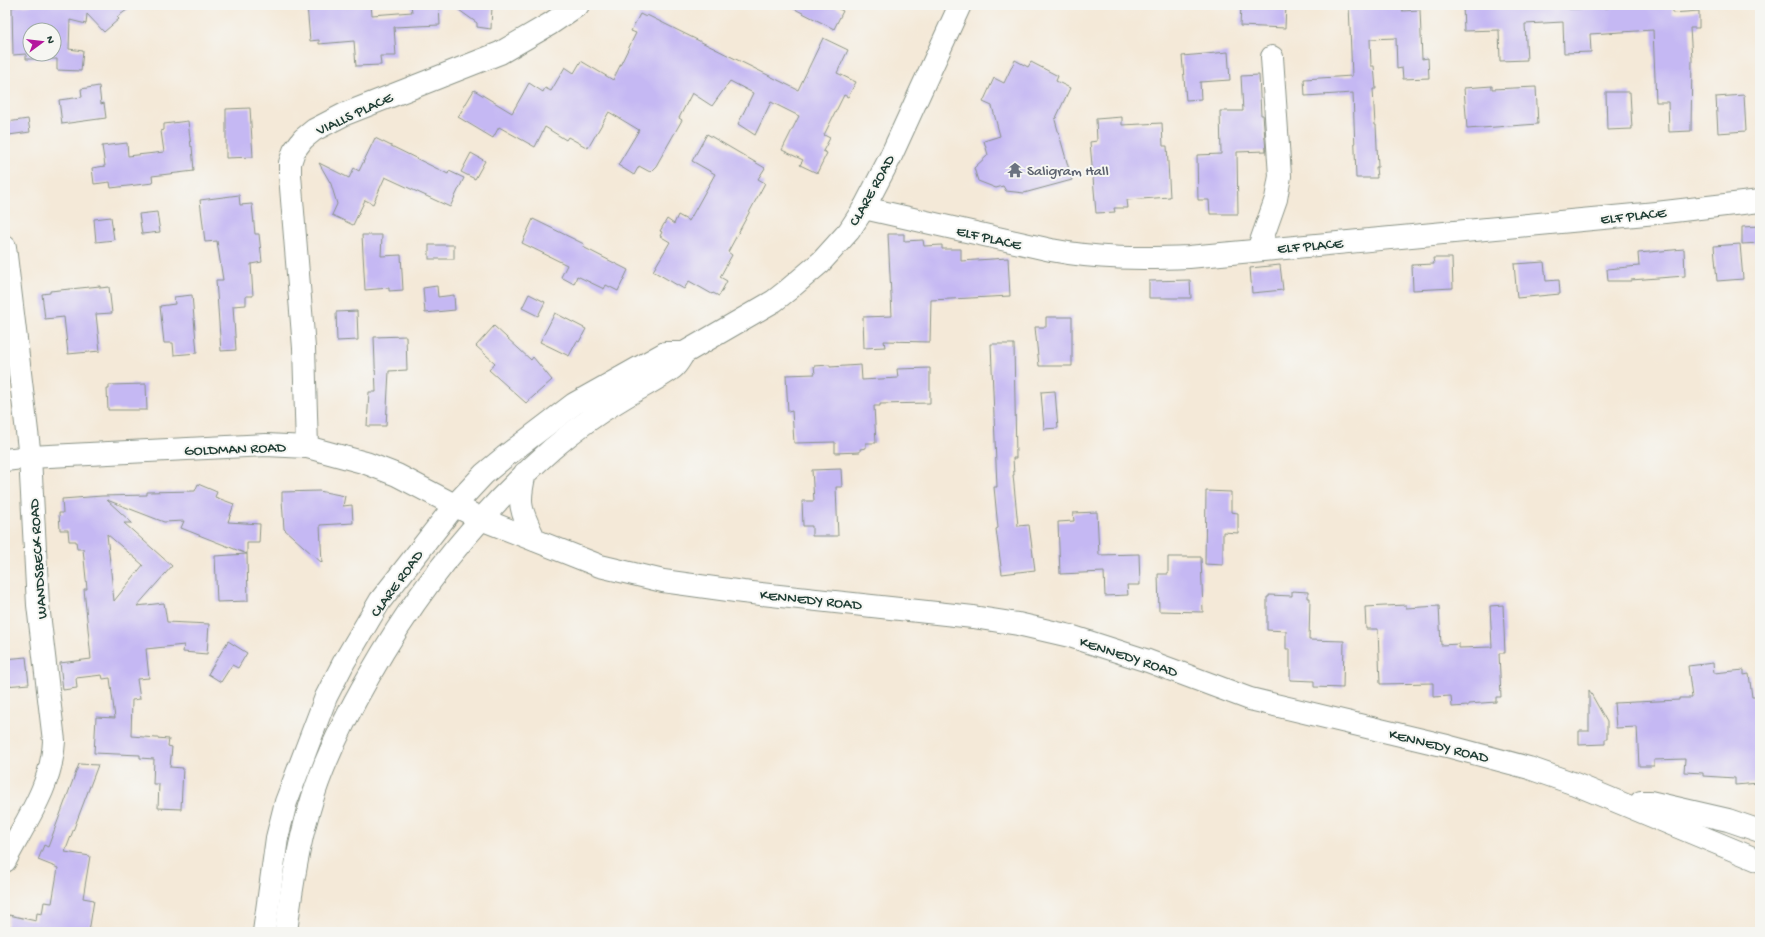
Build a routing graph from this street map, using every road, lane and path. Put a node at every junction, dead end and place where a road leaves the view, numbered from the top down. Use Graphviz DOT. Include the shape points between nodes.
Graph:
graph roads {
  1 [pos="578,5"];
  2 [pos="960,5"];
  3 [pos="1272,57"];
  4 [pos="1760,201"];
  5 [pos="864,208"];
  6 [pos="5,247"];
  7 [pos="1258,250"];
  8 [pos="684,353"];
  9 [pos="307,447"];
  10 [pos="30,457"];
  11 [pos="5,460"];
  12 [pos="525,473"];
  13 [pos="455,505"];
  14 [pos="481,519"];
  15 [pos="535,540"];
  16 [pos="1626,805"];
  17 [pos="1760,831"];
  18 [pos="5,861"];
  19 [pos="1760,861"];
  20 [pos="264,932"];
  21 [pos="286,932"];
  1 -- 9 [label="street, VIALLS PLACE" via="500,53 339,117 314,130 294,151 290,175 304,348"];
  2 -- 5 [label="street, CLARE ROAD"];
  3 -- 7 [label="street" via="1280,176 1276,199"];
  4 -- 7 [label="street, ELF PLACE"];
  5 -- 7 [label="street, ELF PLACE" via="1023,245 1079,255 1148,259"];
  5 -- 8 [label="street, CLARE ROAD" via="821,262 788,290 774,301"];
  6 -- 10 [label="street, WANDSBECK ROAD"];
  8 -- 12 [label="street, CLARE ROAD" via="675,367 583,424"];
  8 -- 13 [label="street, CLARE ROAD" via="665,352 574,404 484,474"];
  9 -- 10 [label="street, GOLDMAN ROAD" via="266,445"];
  9 -- 13 [label="street, GOLDMAN ROAD" via="366,463 397,475"];
  10 -- 11 [label="street, GOLDMAN ROAD"];
  10 -- 18 [label="street, WANDSBECK ROAD" via="38,605 54,741 53,757 45,784"];
  12 -- 14 [label="street, CLARE ROAD"];
  12 -- 15 [label="street" via="521,488 521,511"];
  13 -- 14 [label="street, GOLDMAN ROAD"];
  13 -- 20 [label="street, CLARE ROAD" via="380,601 326,697 286,802 277,838"];
  14 -- 15 [label="street, KENNEDY ROAD"];
  14 -- 21 [label="street, CLARE ROAD" via="422,592 388,642 349,710 325,764 309,809 300,846"];
  15 -- 16 [label="street, KENNEDY ROAD" via="600,566 663,582 973,617 1070,636 1148,661 1250,699 1529,768"];
  16 -- 17 [label="street" via="1650,802 1728,820"];
  16 -- 19 [label="street, KENNEDY ROAD"];
}
